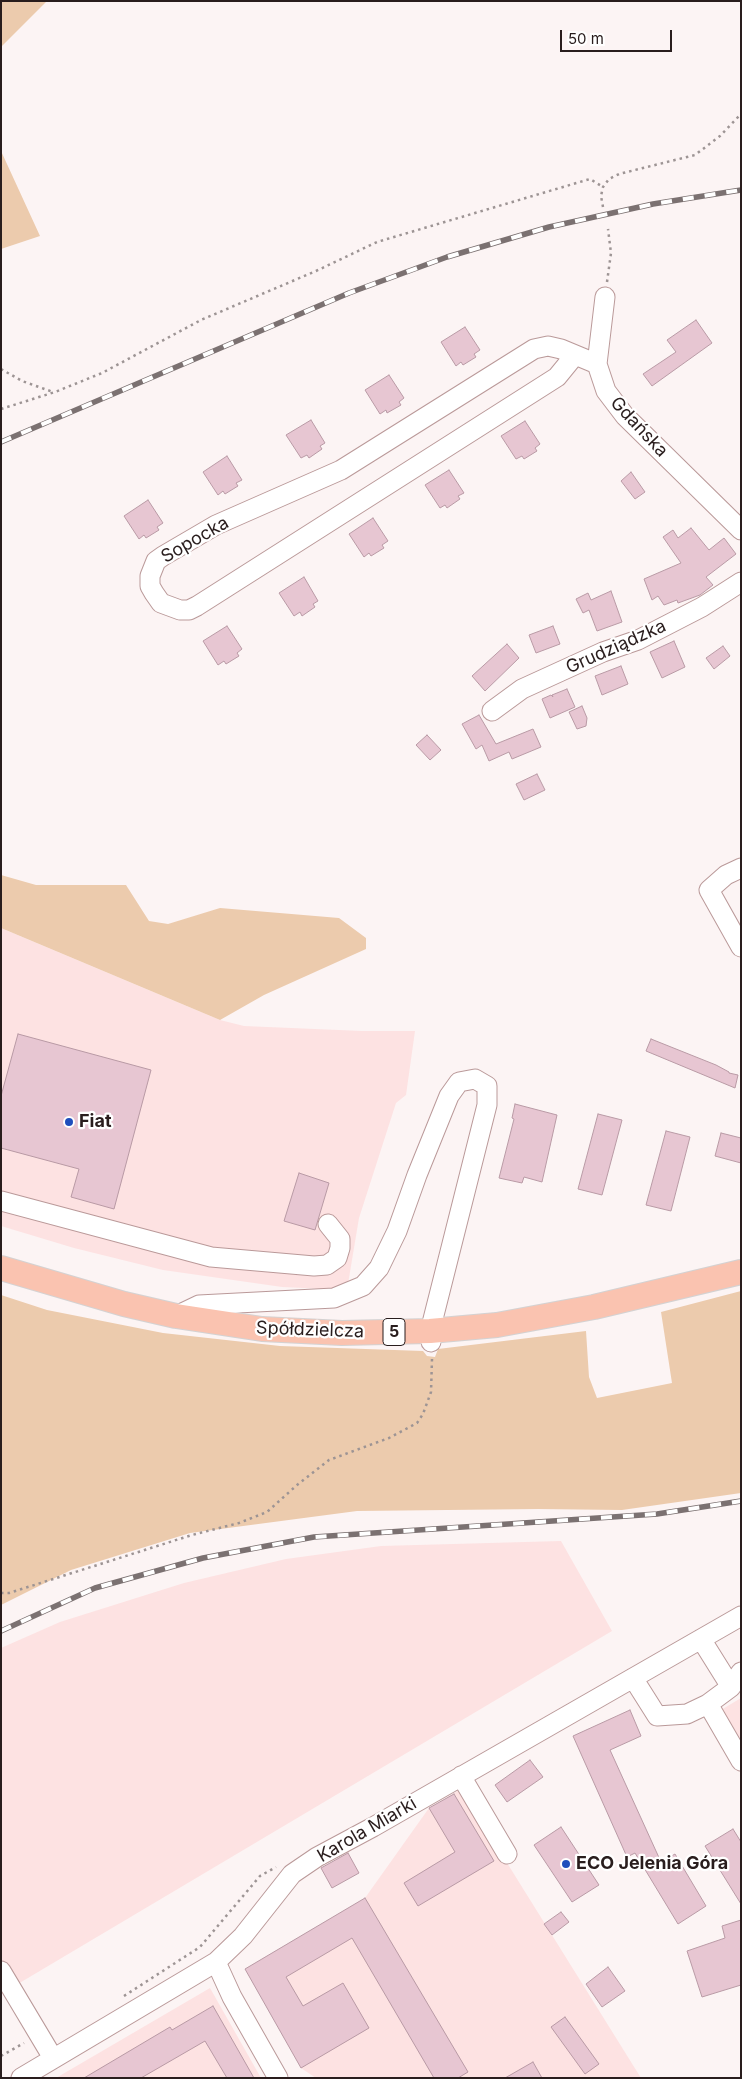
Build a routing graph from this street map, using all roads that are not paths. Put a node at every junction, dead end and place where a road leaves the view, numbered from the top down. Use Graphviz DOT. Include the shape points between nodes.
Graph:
graph roads {
  1 [pos="605,297"];
  2 [pos="575,355"];
  3 [pos="597,364"];
  4 [pos="741,530"];
  5 [pos="741,582"];
  6 [pos="492,711"];
  7 [pos="741,868"];
  8 [pos="741,948"];
  9 [pos="1,1201"];
  10 [pos="328,1224"];
  11 [pos="1,1268"];
  12 [pos="741,1272"];
  13 [pos="176,1316"];
  14 [pos="430,1337"];
  15 [pos="741,1616"];
  16 [pos="701,1639"];
  17 [pos="633,1678"];
  18 [pos="736,1679"];
  19 [pos="708,1704"];
  20 [pos="741,1761"];
  21 [pos="461,1776"];
  22 [pos="507,1854"];
  23 [pos="216,1962"];
  24 [pos="1,1970"];
  25 [pos="53,2058"];
  26 [pos="21,2078"];
  27 [pos="278,2078"];
  1 -- 3 [label="street, Gdańska"];
  2 -- 2 [label="street, Sopocka" via="557,377 198,606 180,610 161,603 154,594 150,576 156,562 216,525 342,470 534,349 548,346"];
  2 -- 3 [label="street, Sopocka"];
  3 -- 4 [label="street, Gdańska" via="606,391 625,416"];
  5 -- 6 [label="street, Grudziądzka" via="702,607 638,640 603,652 522,689"];
  7 -- 8 [label="street" via="726,875 709,890"];
  9 -- 10 [label="street" via="211,1257 314,1266 327,1265 337,1258 340,1239"];
  11 -- 13 [label="main road, Spółdzielcza / 5"];
  12 -- 14 [label="main road, Spółdzielcza / 5" via="556,1315"];
  13 -- 14 [label="main road, Spółdzielcza / 5" via="292,1332"];
  13 -- 14 [label="street" via="199,1304 334,1298 363,1286 380,1268 397,1231 449,1096 459,1082 475,1079 487,1086 487,1105"];
  15 -- 16 [label="street, Karola Miarki"];
  16 -- 17 [label="street, Karola Miarki"];
  16 -- 18 [label="street"];
  17 -- 19 [label="street" via="657,1716 687,1714"];
  17 -- 21 [label="street, Karola Miarki"];
  18 -- 19 [label="street"];
  19 -- 20 [label="street"];
  21 -- 22 [label="street"];
  21 -- 23 [label="street, Karola Miarki" via="292,1874 243,1936"];
  23 -- 25 [label="street, Karola Miarki"];
  23 -- 27 [label="street"];
  24 -- 25 [label="street"];
  25 -- 26 [label="street, Karola Miarki"];
}
